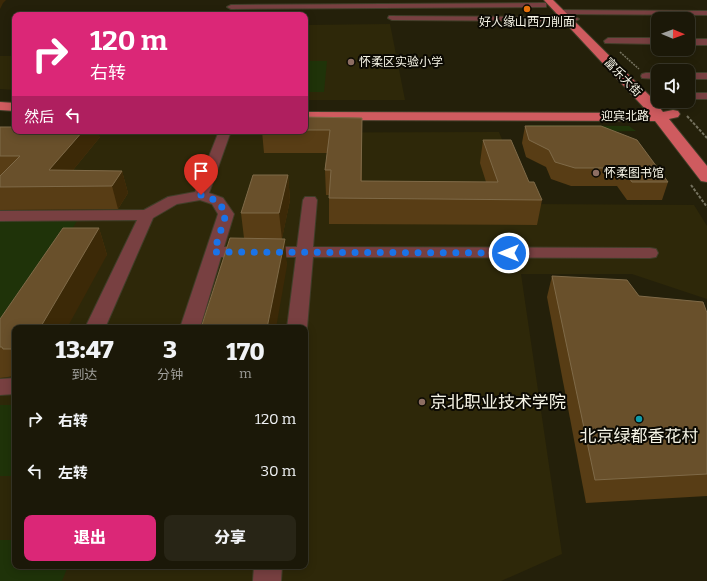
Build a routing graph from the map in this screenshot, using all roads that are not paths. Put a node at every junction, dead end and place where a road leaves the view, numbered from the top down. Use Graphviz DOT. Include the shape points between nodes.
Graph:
graph roads {
  1 [pos="556,0"];
  2 [pos="546,3"];
  3 [pos="230,6"];
  4 [pos="707,13"];
  5 [pos="567,15"];
  6 [pos="384,18"];
  7 [pos="608,41"];
  8 [pos="651,42"];
  9 [pos="695,42"];
  10 [pos="707,42"];
  11 [pos="646,76"];
  12 [pos="651,76"];
  13 [pos="695,76"];
  14 [pos="707,76"];
  15 [pos="651,92"];
  16 [pos="695,96"];
  17 [pos="707,96"];
  18 [pos="0,106"];
  19 [pos="12,107"];
  20 [pos="0,111"];
  21 [pos="308,111"];
  22 [pos="666,111"];
  23 [pos="12,112"];
  24 [pos="308,116"];
  25 [pos="224,134"];
  26 [pos="704,160"];
  27 [pos="707,177"];
  28 [pos="201,195"];
  29 [pos="310,200"];
  30 [pos="148,215"];
  31 [pos="0,216"];
  32 [pos="214,252"];
  33 [pos="306,252"];
  34 [pos="650,253"];
  35 [pos="96,325"];
  36 [pos="191,325"];
  37 [pos="297,325"];
  38 [pos="12,386"];
  39 [pos="0,387"];
  40 [pos="268,569"];
  41 [pos="266,581"];
  1 -- 5 [label="main road, 富乐大街"];
  2 -- 3 [label="street"];
  2 -- 5 [label="main road, 富乐大街"];
  4 -- 5 [label="street"];
  5 -- 6 [label="street"];
  5 -- 15 [label="main road, 富乐大街"];
  5 -- 22 [label="main road, 富乐大街" via="646,100"];
  7 -- 8 [label="street"];
  9 -- 10 [label="street"];
  11 -- 12 [label="street"];
  13 -- 14 [label="street"];
  16 -- 17 [label="street"];
  18 -- 19 [label="main road"];
  20 -- 23 [label="main road"];
  21 -- 22 [label="main road, 迎宾北路"];
  22 -- 24 [label="main road, 迎宾北路"];
  22 -- 26 [label="main road, 富乐大街"];
  25 -- 28 [label="street"];
  26 -- 27 [label="main road, 富乐大街"];
  28 -- 30 [label="street" via="173,200"];
  28 -- 32 [label="street" via="218,201 226,214"];
  29 -- 33 [label="street"];
  30 -- 31 [label="street"];
  30 -- 35 [label="street"];
  32 -- 33 [label="street"];
  32 -- 36 [label="street"];
  33 -- 34 [label="street"];
  33 -- 37 [label="street"];
  38 -- 39 [label="street"];
  40 -- 41 [label="street"];
}
